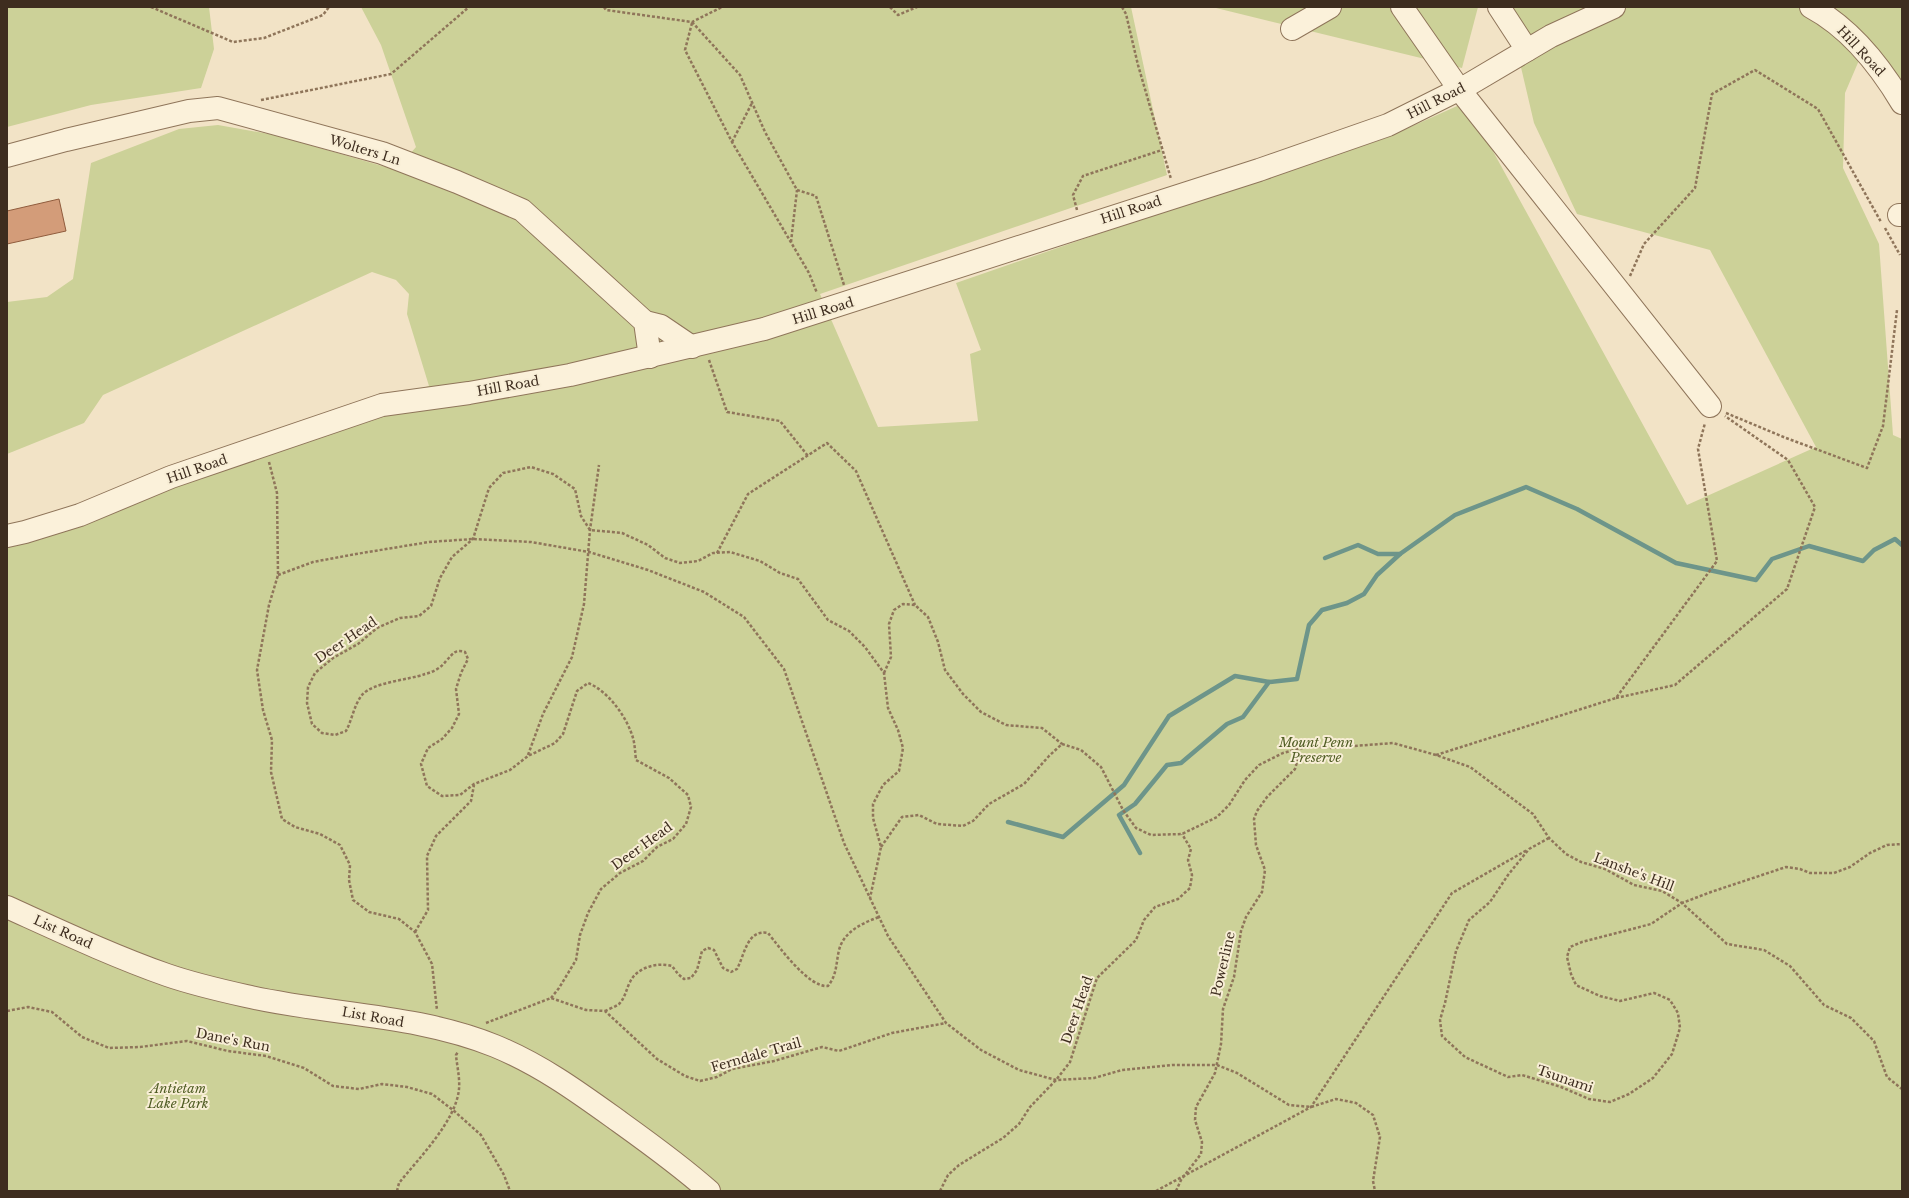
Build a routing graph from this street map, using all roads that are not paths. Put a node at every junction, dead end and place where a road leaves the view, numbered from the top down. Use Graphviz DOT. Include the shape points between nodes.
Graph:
graph roads {
  1 [pos="1330,7"];
  2 [pos="1402,7"];
  3 [pos="1500,7"];
  4 [pos="1614,7"];
  5 [pos="1812,7"];
  6 [pos="1292,29"];
  7 [pos="1527,50"];
  8 [pos="1459,89"];
  9 [pos="1902,103"];
  10 [pos="7,156"];
  11 [pos="645,322"];
  12 [pos="698,346"];
  13 [pos="650,357"];
  14 [pos="1710,406"];
  15 [pos="7,536"];
  16 [pos="7,908"];
  17 [pos="709,1191"];
  1 -- 6 [label="street"];
  2 -- 8 [label="street"];
  3 -- 7 [label="street"];
  4 -- 7 [label="street, Hill Road"];
  5 -- 9 [label="street, Hill Road" via="1836,24 1868,55 1890,82"];
  7 -- 8 [label="street, Hill Road"];
  8 -- 12 [label="street, Hill Road" via="1388,124 1259,170 850,303"];
  8 -- 14 [label="street"];
  10 -- 11 [label="street, Wolters Ln" via="189,111 218,108 251,116 382,153 522,210"];
  11 -- 12 [label="street" via="661,326"];
  11 -- 13 [label="street"];
  12 -- 13 [label="street, Hill Road"];
  13 -- 15 [label="street, Hill Road" via="570,375 382,406 171,477 80,515"];
  16 -- 17 [label="street, List Road" via="167,975 204,986 247,996 438,1029 469,1037 517,1055 567,1083"];
}
